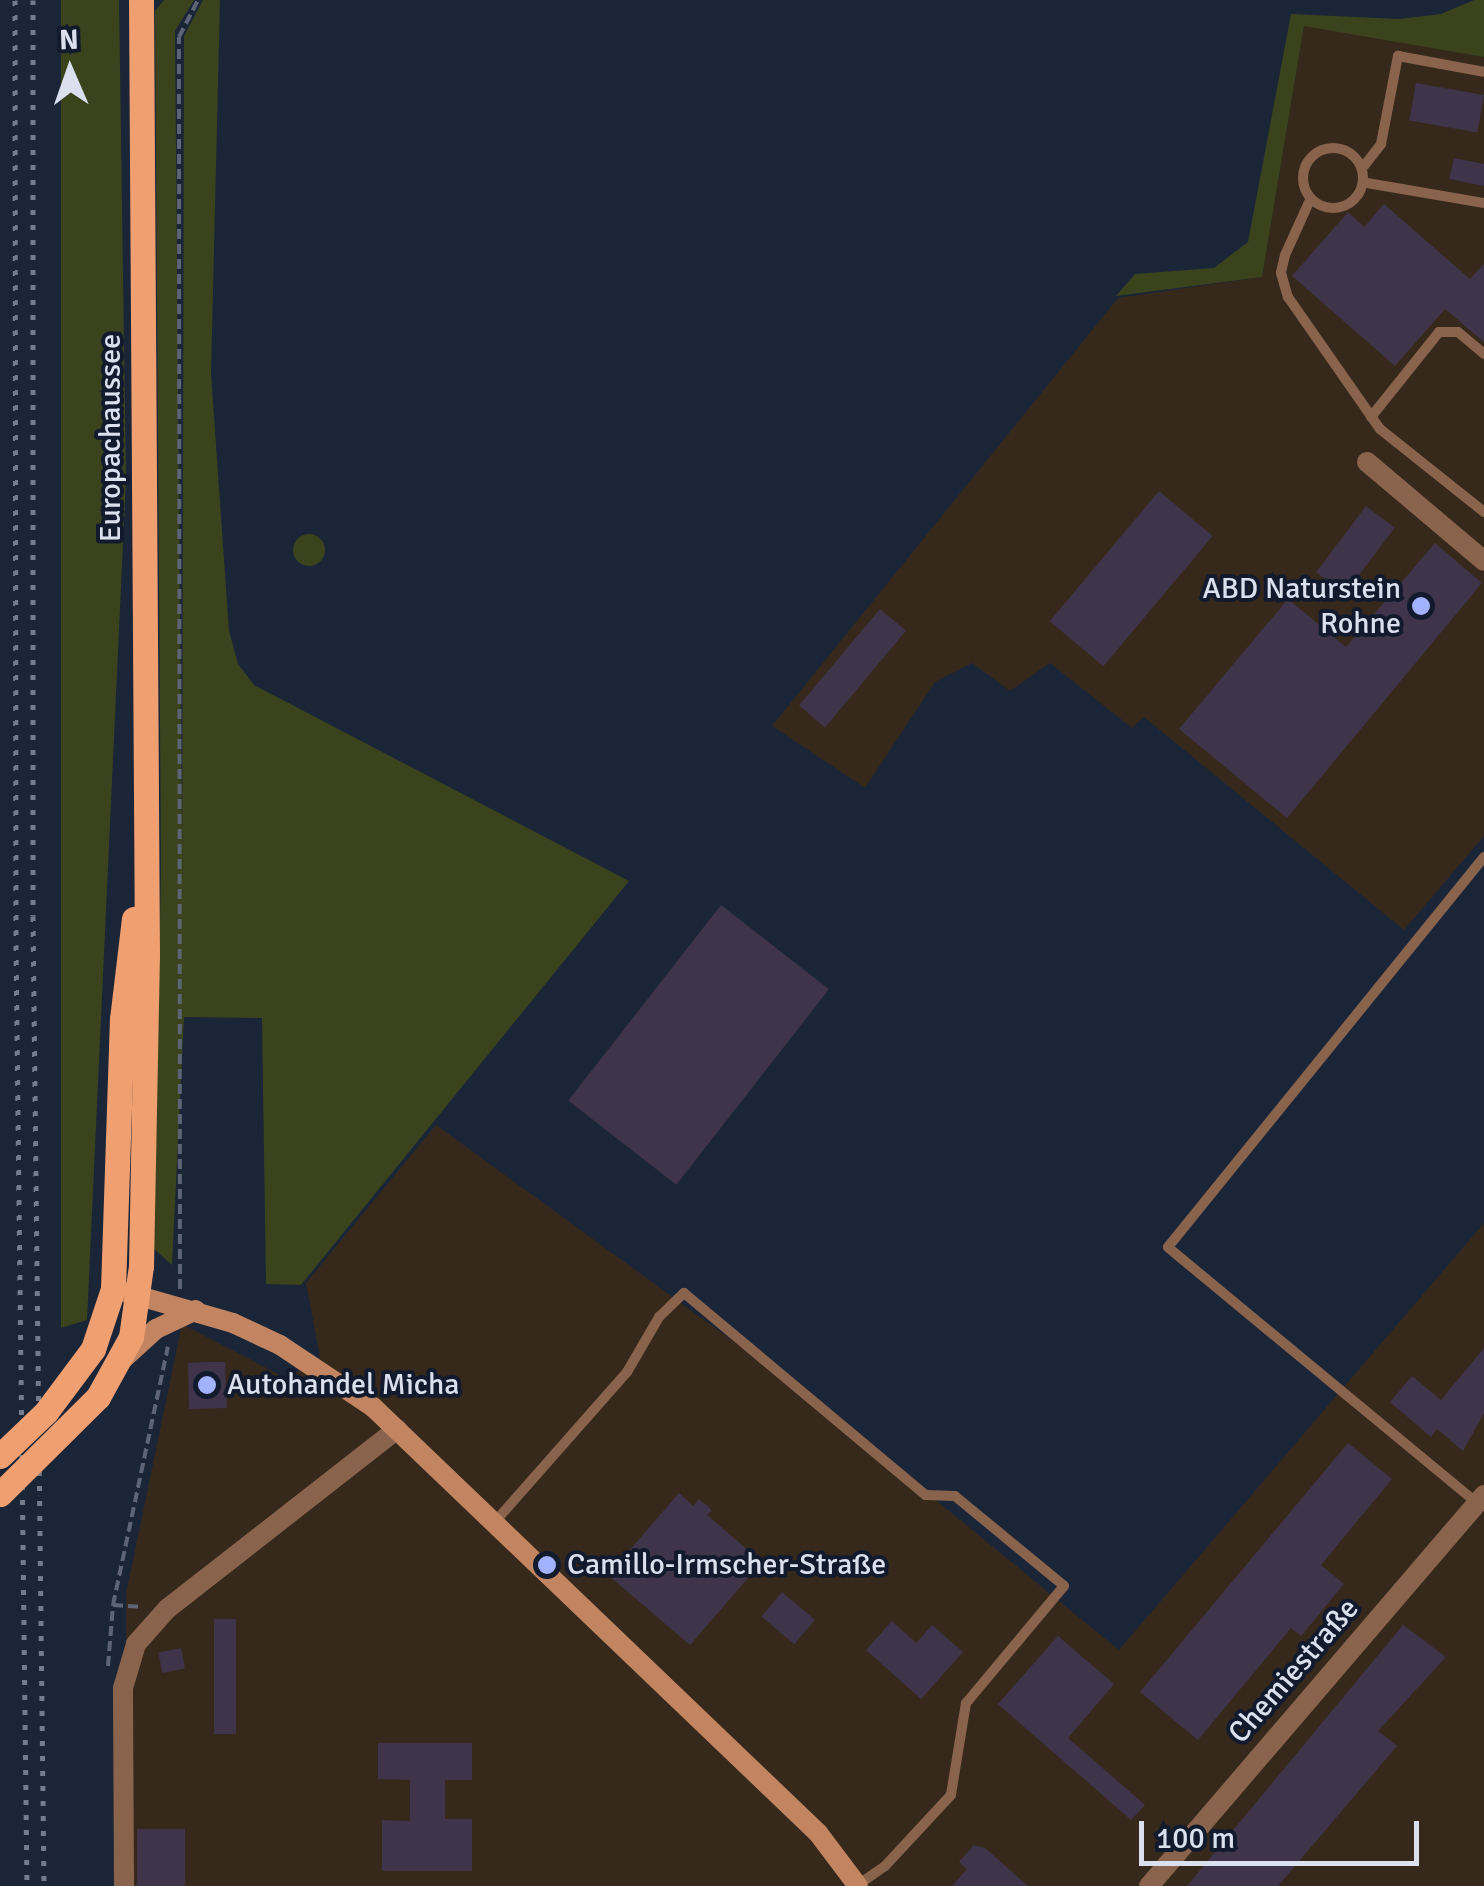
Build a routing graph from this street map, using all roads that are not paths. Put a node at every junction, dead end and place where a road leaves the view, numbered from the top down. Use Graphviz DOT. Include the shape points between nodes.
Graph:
graph roads {
  1 [pos="141,0"];
  2 [pos="1484,72"];
  3 [pos="1364,166"];
  4 [pos="1366,183"];
  5 [pos="1310,200"];
  6 [pos="1484,203"];
  7 [pos="1484,354"];
  8 [pos="1372,417"];
  9 [pos="1366,462"];
  10 [pos="1484,512"];
  11 [pos="1484,561"];
  12 [pos="1484,857"];
  13 [pos="142,876"];
  14 [pos="113,1290"];
  15 [pos="138,1295"];
  16 [pos="183,1311"];
  17 [pos="123,1360"];
  18 [pos="397,1428"];
  19 [pos="0,1456"];
  20 [pos="0,1494"];
  21 [pos="1480,1499"];
  22 [pos="494,1524"];
  23 [pos="124,1886"];
  24 [pos="858,1886"];
  25 [pos="1149,1886"];
  1 -- 13 [label="main road, Europachaussee"];
  2 -- 3 [label="lane" via="1398,56 1381,144"];
  3 -- 4 [label="lane"];
  3 -- 5 [label="lane" via="1333,150 1315,154 1300,183"];
  4 -- 5 [label="lane" via="1347,204"];
  4 -- 6 [label="lane"];
  5 -- 8 [label="lane" via="1281,273 1288,297"];
  7 -- 8 [label="lane" via="1458,332 1440,332"];
  8 -- 10 [label="lane"];
  9 -- 11 [label="street"];
  12 -- 21 [label="lane" via="1168,1247"];
  13 -- 14 [label="main road, Europachaussee" via="122,1019"];
  13 -- 15 [label="main road, Europachaussee"];
  14 -- 15 [label="street"];
  14 -- 19 [label="main road, Europachaussee, bridge" via="93,1349 46,1412"];
  15 -- 16 [label="street"];
  15 -- 17 [label="main road, Europachaussee"];
  16 -- 17 [label="street"];
  16 -- 18 [label="street" via="280,1345"];
  17 -- 20 [label="main road, Europachaussee, bridge" via="98,1396"];
  18 -- 22 [label="street"];
  18 -- 23 [label="street" via="168,1609 136,1644 122,1688"];
  21 -- 25 [label="street, Chemiestraße"];
  22 -- 24 [label="street" via="818,1833"];
  22 -- 24 [label="lane" via="627,1372 658,1317 684,1293 926,1495 955,1496 1064,1586 966,1703 951,1795"];
}
